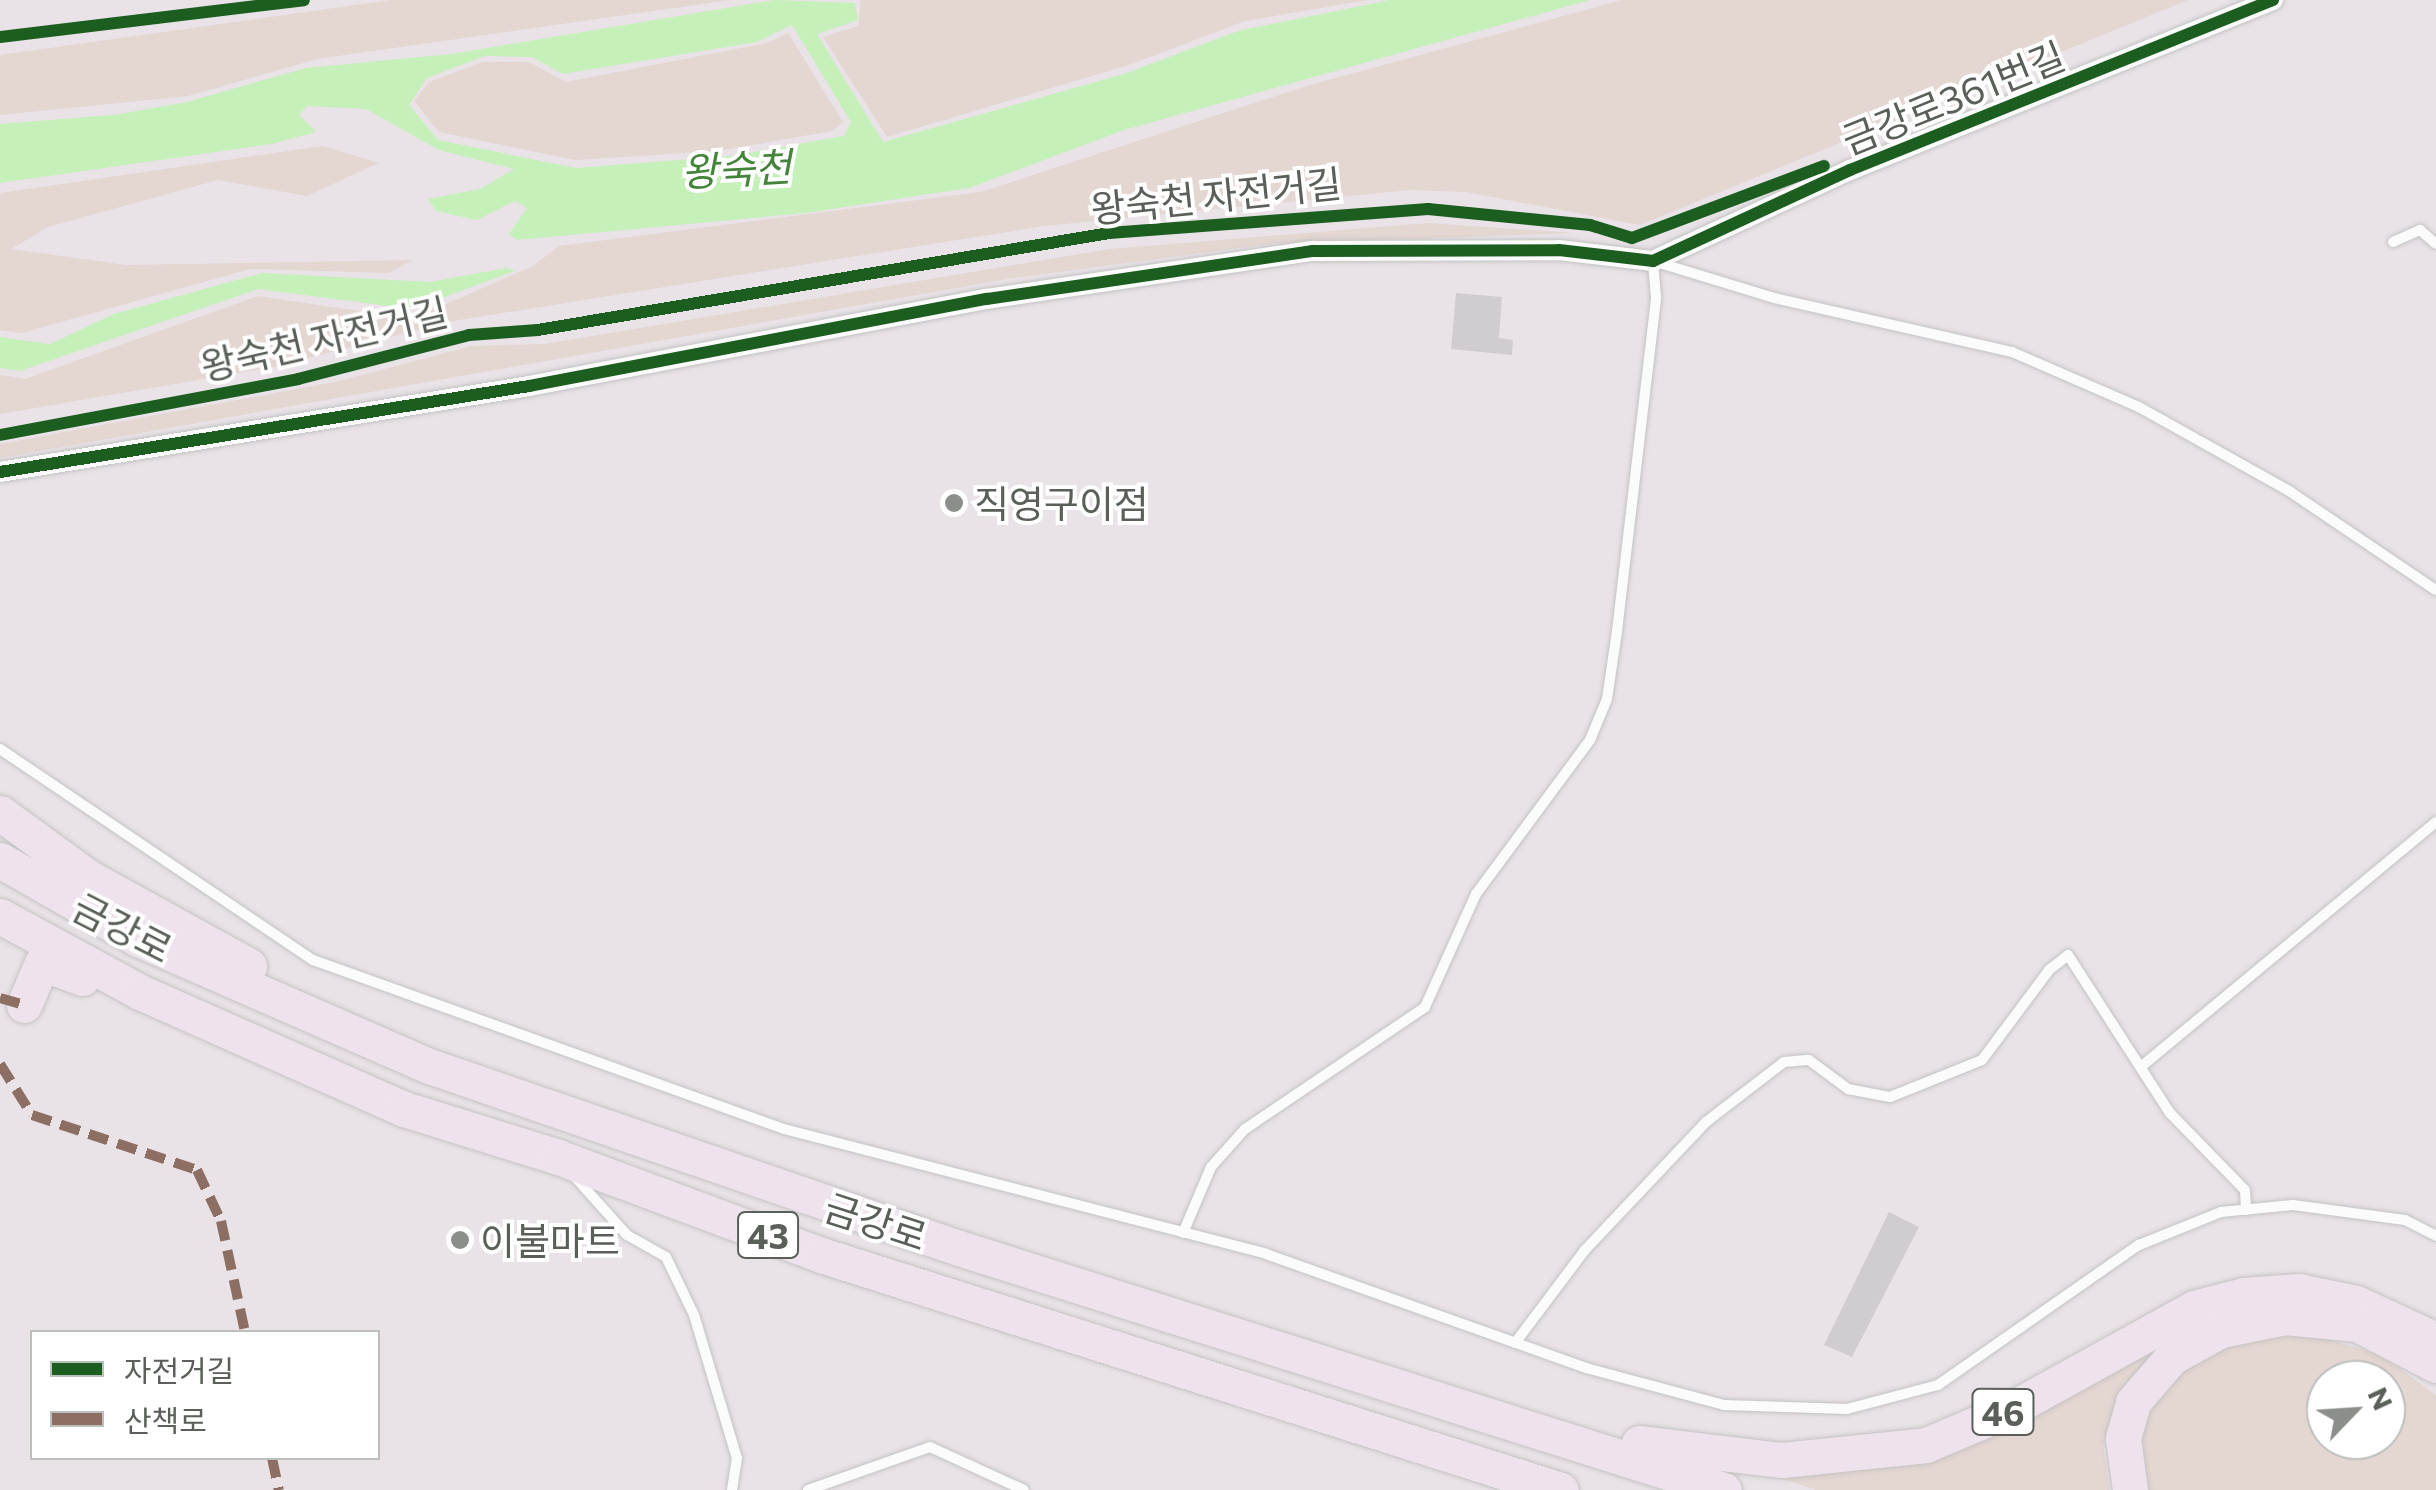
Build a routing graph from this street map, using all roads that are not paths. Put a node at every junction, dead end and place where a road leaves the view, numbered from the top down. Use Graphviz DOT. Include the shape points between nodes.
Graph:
graph roads {
  1 [pos="2273,0"];
  2 [pos="2392,242"];
  3 [pos="2436,244"];
  4 [pos="1653,261"];
  5 [pos="0,472"];
  6 [pos="2436,590"];
  7 [pos="0,749"];
  8 [pos="0,813"];
  9 [pos="2436,822"];
  10 [pos="0,860"];
  11 [pos="0,916"];
  12 [pos="24,1005"];
  13 [pos="263,1048"];
  14 [pos="430,1066"];
  15 [pos="2142,1066"];
  16 [pos="558,1157"];
  17 [pos="2246,1210"];
  18 [pos="1183,1233"];
  19 [pos="2436,1236"];
  20 [pos="2436,1340"];
  21 [pos="1515,1343"];
  22 [pos="2436,1364"];
  23 [pos="1543,1428"];
  24 [pos="732,1490"];
  25 [pos="808,1490"];
  26 [pos="1024,1490"];
  27 [pos="1562,1490"];
  28 [pos="1724,1490"];
  29 [pos="2130,1490"];
  1 -- 4 [label="street, 금강로361번길" via="1850,170"];
  2 -- 3 [label="lane" via="2420,230"];
  4 -- 5 [label="street" via="1559,250 1312,251 987,299 529,386"];
  4 -- 6 [label="lane" via="1774,298 2012,352 2139,407 2272,482"];
  4 -- 18 [label="lane" via="1656,297 1617,631 1607,699 1590,740 1476,894 1425,1007 1245,1129 1212,1167"];
  7 -- 18 [label="lane" via="313,960 784,1129"];
  8 -- 14 [label="highway" via="88,877"];
  9 -- 15 [label="lane"];
  10 -- 14 [label="highway, 금강로 / 43" via="138,939"];
  11 -- 13 [label="highway, 금강로 / 43"];
  12 -- 13 [label="highway" via="42,962"];
  13 -- 16 [label="highway, 금강로 / 43" via="404,1109"];
  14 -- 23 [label="highway, 금강로 / 43" via="959,1248"];
  15 -- 17 [label="lane" via="2170,1113 2245,1190"];
  15 -- 21 [label="lane" via="2068,955 2049,970 1982,1060 1890,1097 1848,1089 1809,1060 1784,1062 1706,1122 1585,1250"];
  16 -- 24 [label="lane" via="627,1235 666,1257 694,1315 737,1458"];
  16 -- 27 [label="highway, 금강로 / 43" via="820,1255"];
  17 -- 19 [label="lane" via="2293,1204 2404,1220"];
  17 -- 21 [label="lane" via="2221,1212 2139,1244 1938,1385 1847,1409 1724,1404"];
  18 -- 21 [label="lane" via="1266,1254"];
  20 -- 23 [label="highway, 46" via="2356,1304 2299,1291 2244,1295 2194,1308 2011,1409 1926,1446 1782,1460"];
  22 -- 29 [label="highway" via="2357,1324 2285,1316 2221,1330 2172,1357 2133,1402 2123,1438"];
  23 -- 28 [label="highway, 금강로 / 43"];
  25 -- 26 [label="lane" via="930,1447"];
}
